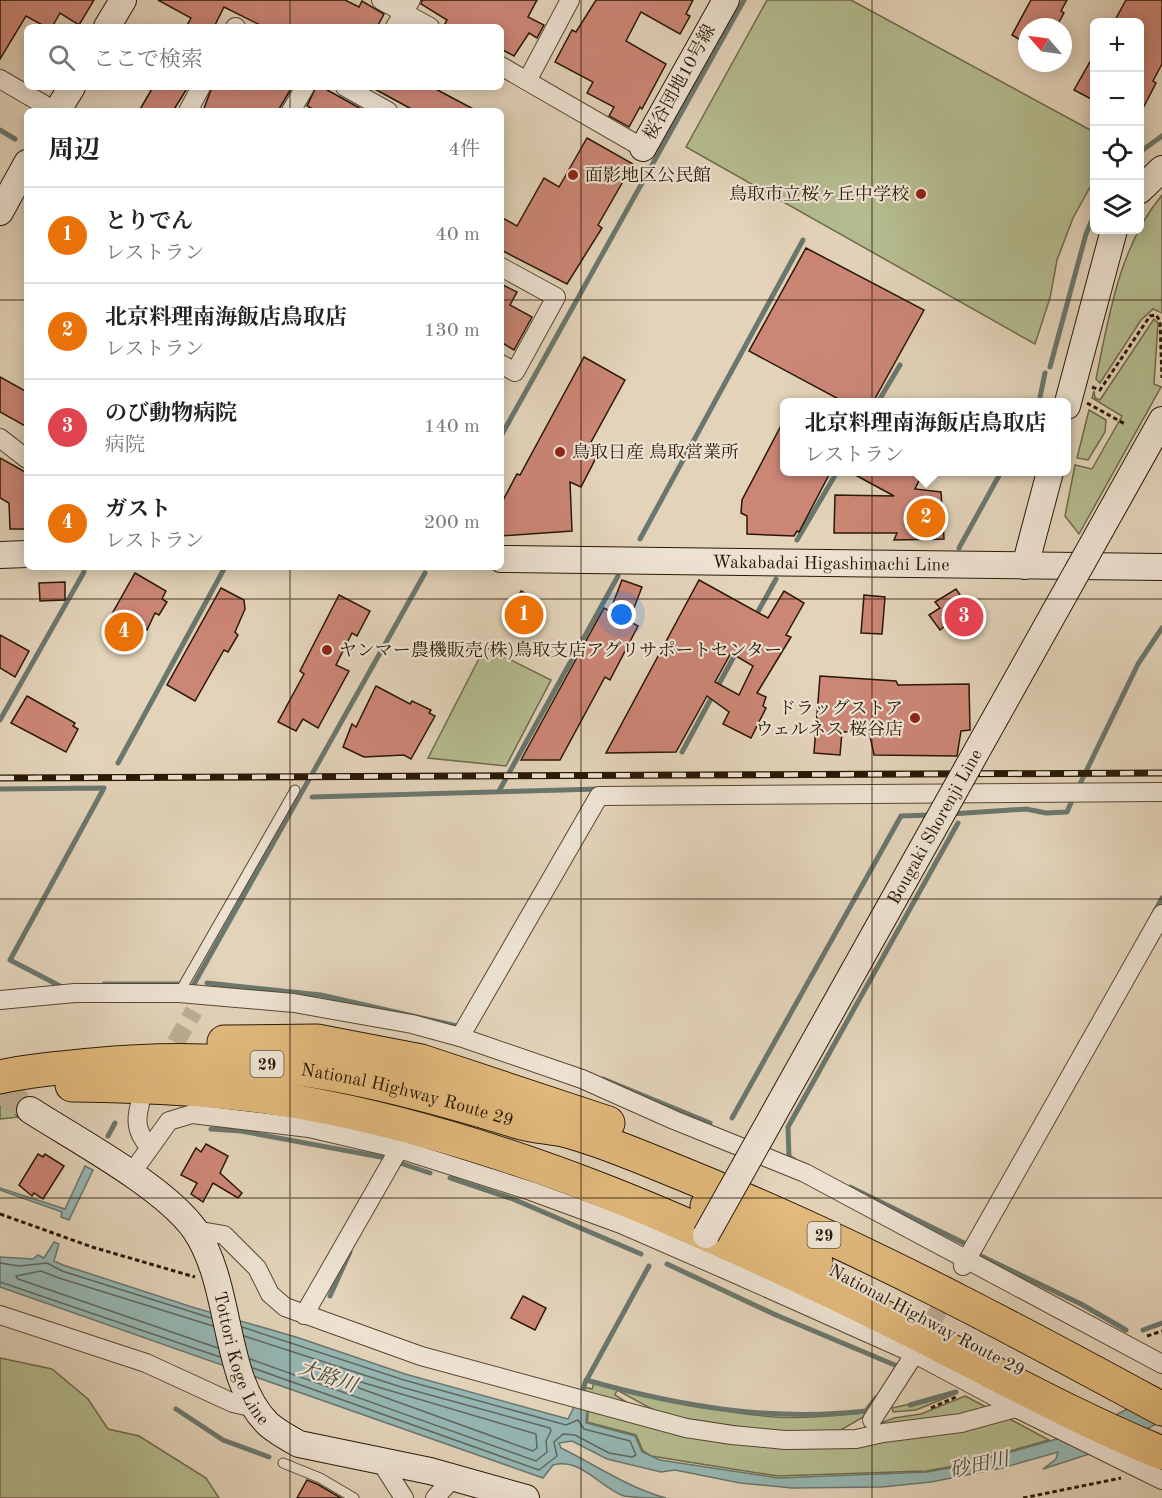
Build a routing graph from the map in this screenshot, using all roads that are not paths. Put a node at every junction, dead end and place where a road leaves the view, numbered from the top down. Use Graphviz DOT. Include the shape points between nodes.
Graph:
graph roads {
  1 [pos="123,0"];
  2 [pos="381,0"];
  3 [pos="570,0"];
  4 [pos="726,0"];
  5 [pos="403,13"];
  6 [pos="109,24"];
  7 [pos="424,24"];
  8 [pos="504,68"];
  9 [pos="0,79"];
  10 [pos="527,81"];
  11 [pos="70,90"];
  12 [pos="199,90"];
  13 [pos="303,90"];
  14 [pos="356,90"];
  15 [pos="51,108"];
  16 [pos="58,108"];
  17 [pos="190,108"];
  18 [pos="293,108"];
  19 [pos="383,108"];
  20 [pos="643,148"];
  21 [pos="1162,170"];
  22 [pos="24,171"];
  23 [pos="1144,186"];
  24 [pos="0,212"];
  25 [pos="1113,234"];
  26 [pos="504,269"];
  27 [pos="504,366"];
  28 [pos="1075,395"];
  29 [pos="1162,420"];
  30 [pos="0,438"];
  31 [pos="24,457"];
  32 [pos="1049,476"];
  33 [pos="24,554"];
  34 [pos="0,555"];
  35 [pos="504,559"];
  36 [pos="1025,566"];
  37 [pos="1162,567"];
  38 [pos="294,790"];
  39 [pos="1162,792"];
  40 [pos="1162,914"];
  41 [pos="179,993"];
  42 [pos="0,1000"];
  43 [pos="460,1037"];
  44 [pos="10,1074"];
  45 [pos="140,1104"];
  46 [pos="30,1110"];
  47 [pos="528,1125"];
  48 [pos="149,1147"];
  49 [pos="399,1149"];
  50 [pos="741,1172"];
  51 [pos="131,1174"];
  52 [pos="195,1230"];
  53 [pos="706,1234"];
  54 [pos="954,1264"];
  55 [pos="0,1315"];
  56 [pos="304,1315"];
  57 [pos="912,1342"];
  58 [pos="1158,1358"];
  59 [pos="1112,1373"];
  60 [pos="1162,1393"];
  61 [pos="1039,1399"];
  62 [pos="255,1408"];
  63 [pos="1162,1408"];
  64 [pos="872,1420"];
  65 [pos="1162,1442"];
  66 [pos="1149,1461"];
  67 [pos="381,1462"];
  68 [pos="283,1463"];
  69 [pos="453,1478"];
  70 [pos="1162,1480"];
  71 [pos="354,1498"];
  72 [pos="404,1498"];
  73 [pos="435,1498"];
  74 [pos="526,1498"];
  1 -- 6 [label="main road"];
  2 -- 5 [label="street"];
  3 -- 10 [label="street"];
  4 -- 20 [label="main road, 桜谷団地10号線"];
  5 -- 7 [label="street"];
  8 -- 10 [label="street, 桜谷団地10号線"];
  9 -- 15 [label="street"];
  10 -- 20 [label="street, 桜谷団地10号線"];
  11 -- 16 [label="main road"];
  12 -- 17 [label="street"];
  13 -- 18 [label="street"];
  14 -- 19 [label="street"];
  21 -- 23 [label="main road"];
  22 -- 24 [label="main road"];
  25 -- 28 [label="main road"];
  26 -- 27 [label="street" via="556,297 515,372"];
  29 -- 50 [label="main road, Bougaki Shorenji Line, bridge"];
  30 -- 31 [label="street"];
  32 -- 36 [label="main road"];
  33 -- 34 [label="main road"];
  35 -- 36 [label="main road, Wakabadai Higashimachi Line"];
  36 -- 37 [label="main road, Wakabadai Higashimachi Line"];
  38 -- 41 [label="lane"];
  39 -- 43 [label="street" via="599,796"];
  40 -- 54 [label="street"];
  41 -- 42 [label="street" via="75,993"];
  41 -- 43 [label="street" via="198,1003 294,1003 412,1024"];
  43 -- 54 [label="street" via="582,1080 804,1173"];
  44 -- 47 [label="highway, National Highway Route 29 / 29" via="142,1060 285,1065 415,1091"];
  44 -- 50 [label="highway" via="102,1053 200,1043 299,1040 338,1044 422,1061 476,1078"];
  44 -- 53 [label="highway" via="43,1084 160,1086 297,1102 456,1140 578,1181"];
  45 -- 48 [label="street" via="136,1119 140,1136"];
  46 -- 51 [label="main road, Tottori Koge Line"];
  47 -- 59 [label="highway, National Highway Route 29 / 29" via="566,1131 767,1209"];
  47 -- 61 [label="highway, National Highway Route 29 / 29" via="745,1225"];
  48 -- 49 [label="street" via="169,1121 192,1114 309,1128"];
  48 -- 51 [label="street"];
  49 -- 56 [label="street"];
  49 -- 57 [label="street" via="621,1224"];
  50 -- 53 [label="main road, Bougaki Shorenji Line, bridge"];
  50 -- 54 [label="highway"];
  51 -- 52 [label="main road, Tottori Koge Line"];
  52 -- 56 [label="street" via="224,1235 257,1268 270,1294 285,1308"];
  52 -- 62 [label="main road, Tottori Koge Line" via="208,1251 241,1378"];
  53 -- 57 [label="highway"];
  54 -- 58 [label="street"];
  54 -- 59 [label="highway"];
  55 -- 62 [label="street" via="146,1363 233,1403"];
  56 -- 61 [label="street" via="421,1356 686,1428 732,1435 785,1440 856,1439 961,1423"];
  57 -- 61 [label="highway"];
  57 -- 64 [label="street"];
  59 -- 60 [label="highway"];
  59 -- 63 [label="highway, National Highway Route 29 / 29"];
  61 -- 65 [label="highway, National Highway Route 29 / 29"];
  61 -- 66 [label="highway"];
  62 -- 67 [label="main road, Tottori Koge Line" via="268,1424 299,1444"];
  66 -- 70 [label="street"];
  67 -- 69 [label="main road, Tottori Koge Line"];
  67 -- 72 [label="street"];
  68 -- 71 [label="lane"];
  69 -- 73 [label="street"];
  69 -- 74 [label="main road, Tottori Koge Line"];
}
